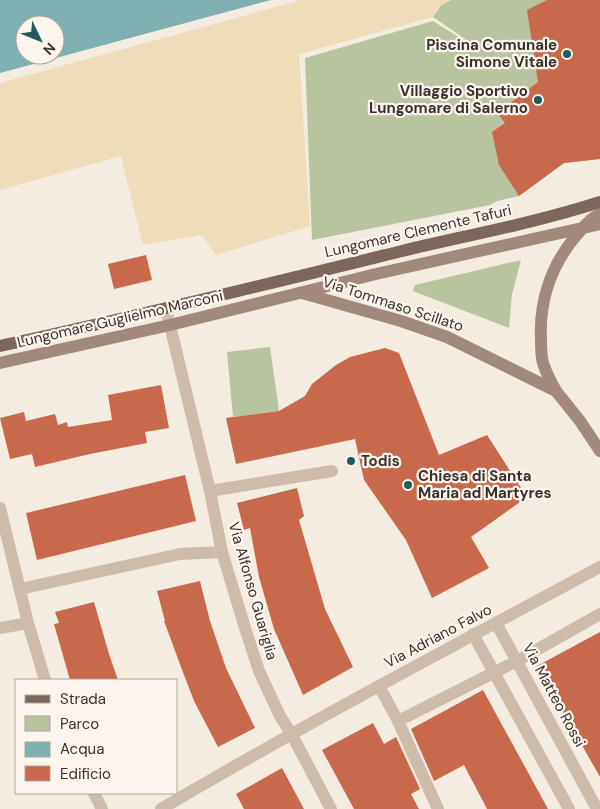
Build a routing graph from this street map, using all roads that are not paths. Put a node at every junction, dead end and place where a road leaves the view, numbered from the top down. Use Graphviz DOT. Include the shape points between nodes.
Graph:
graph roads {
  1 [pos="600,202"];
  2 [pos="600,214"];
  3 [pos="600,224"];
  4 [pos="583,227"];
  5 [pos="244,290"];
  6 [pos="299,292"];
  7 [pos="166,309"];
  8 [pos="170,325"];
  9 [pos="0,346"];
  10 [pos="0,363"];
  11 [pos="556,391"];
  12 [pos="600,451"];
  13 [pos="332,471"];
  14 [pos="210,491"];
  15 [pos="0,508"];
  16 [pos="222,552"];
  17 [pos="600,567"];
  18 [pos="20,589"];
  19 [pos="600,614"];
  20 [pos="28,623"];
  21 [pos="496,623"];
  22 [pos="0,628"];
  23 [pos="473,634"];
  24 [pos="517,661"];
  25 [pos="494,672"];
  26 [pos="45,679"];
  27 [pos="379,686"];
  28 [pos="398,722"];
  29 [pos="292,735"];
  30 [pos="94,794"];
  31 [pos="102,809"];
  32 [pos="161,809"];
  33 [pos="331,809"];
  34 [pos="438,809"];
  35 [pos="569,809"];
  36 [pos="596,809"];
  1 -- 5 [label="main road, Lungomare Clemente Tafuri" via="570,212"];
  2 -- 4 [label="street, Via Tommaso Scillato"];
  3 -- 4 [label="street"];
  4 -- 6 [label="street"];
  4 -- 11 [label="street, Via Tommaso Scillato" via="558,260 540,322 542,361"];
  5 -- 7 [label="main road, Lungomare Guglielmo Marconi"];
  6 -- 8 [label="street, Lungomare Guglielmo Marconi"];
  6 -- 11 [label="street, Via Tommaso Scillato" via="447,336"];
  7 -- 8 [label="street, Via Alfonso Guariglia"];
  7 -- 9 [label="main road, Lungomare Guglielmo Marconi"];
  8 -- 10 [label="street, Lungomare Guglielmo Marconi"];
  8 -- 14 [label="street, Via Alfonso Guariglia"];
  11 -- 12 [label="street, Via Tommaso Scillato"];
  13 -- 14 [label="street"];
  14 -- 16 [label="street, Via Alfonso Guariglia"];
  15 -- 18 [label="street"];
  16 -- 18 [label="street" via="180,554"];
  16 -- 29 [label="street, Via Alfonso Guariglia" via="259,671"];
  17 -- 21 [label="street, Via Adriano Falvo"];
  18 -- 20 [label="street"];
  19 -- 24 [label="street"];
  20 -- 22 [label="street"];
  20 -- 26 [label="street"];
  21 -- 23 [label="street, Via Adriano Falvo"];
  21 -- 24 [label="street, Via Matteo Rossi"];
  23 -- 25 [label="street"];
  23 -- 27 [label="street, Via Adriano Falvo"];
  24 -- 25 [label="street"];
  24 -- 36 [label="street, Via Matteo Rossi"];
  25 -- 28 [label="street"];
  25 -- 35 [label="street"];
  27 -- 28 [label="street"];
  27 -- 29 [label="street, Via Adriano Falvo"];
  28 -- 34 [label="street"];
  29 -- 32 [label="street, Via Adriano Falvo"];
  29 -- 33 [label="street, Via Alfonso Guariglia"];
  30 -- 31 [label="street"];
}
